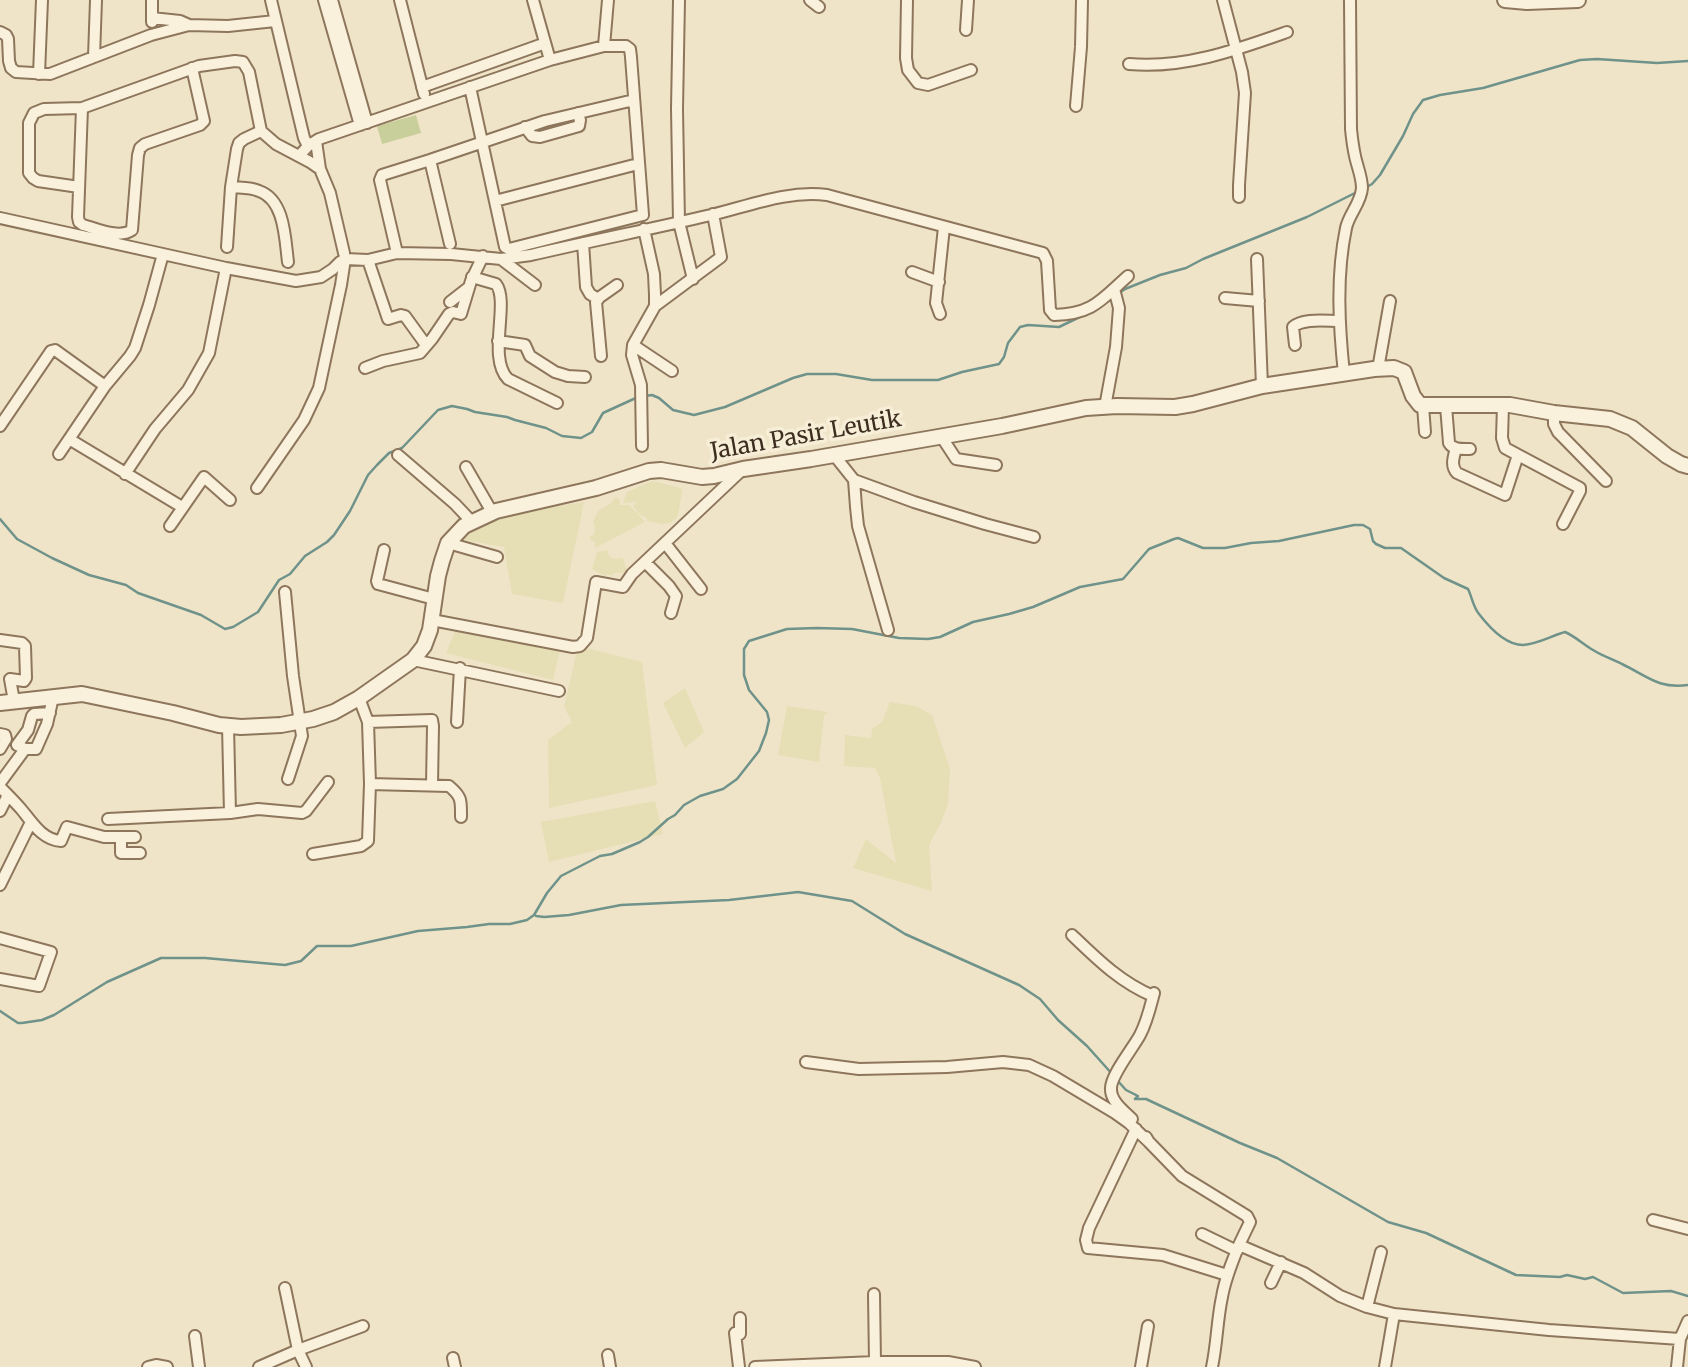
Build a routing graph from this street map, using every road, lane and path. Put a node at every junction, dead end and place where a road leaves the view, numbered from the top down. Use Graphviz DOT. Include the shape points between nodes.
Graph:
graph roads {
  1 [pos="43,0"];
  2 [pos="96,0"];
  3 [pos="152,0"];
  4 [pos="271,0"];
  5 [pos="324,0"];
  6 [pos="332,0"];
  7 [pos="400,0"];
  8 [pos="533,0"];
  9 [pos="608,0"];
  10 [pos="679,0"];
  11 [pos="907,0"];
  12 [pos="968,0"];
  13 [pos="1082,0"];
  14 [pos="1223,0"];
  15 [pos="1350,0"];
  16 [pos="1505,0"];
  17 [pos="1578,0"];
  18 [pos="152,18"];
  19 [pos="275,21"];
  20 [pos="189,25"];
  21 [pos="966,30"];
  22 [pos="0,32"];
  23 [pos="337,33"];
  24 [pos="1287,33"];
  25 [pos="151,35"];
  26 [pos="540,45"];
  27 [pos="604,46"];
  28 [pos="1234,50"];
  29 [pos="94,58"];
  30 [pos="550,60"];
  31 [pos="1129,64"];
  32 [pos="192,68"];
  33 [pos="971,70"];
  34 [pos="39,74"];
  35 [pos="422,87"];
  36 [pos="470,87"];
  37 [pos="634,100"];
  38 [pos="425,104"];
  39 [pos="1076,106"];
  40 [pos="82,108"];
  41 [pos="363,124"];
  42 [pos="261,131"];
  43 [pos="482,143"];
  44 [pos="312,144"];
  45 [pos="299,156"];
  46 [pos="430,160"];
  47 [pos="638,164"];
  48 [pos="320,169"];
  49 [pos="79,187"];
  50 [pos="231,187"];
  51 [pos="1239,197"];
  52 [pos="495,201"];
  53 [pos="713,214"];
  54 [pos="0,220"];
  55 [pos="679,222"];
  56 [pos="944,227"];
  57 [pos="644,229"];
  58 [pos="583,243"];
  59 [pos="450,244"];
  60 [pos="227,247"];
  61 [pos="397,253"];
  62 [pos="163,254"];
  63 [pos="345,256"];
  64 [pos="483,256"];
  65 [pos="501,259"];
  66 [pos="1258,259"];
  67 [pos="368,260"];
  68 [pos="288,261"];
  69 [pos="226,268"];
  70 [pos="912,272"];
  71 [pos="1128,276"];
  72 [pos="693,279"];
  73 [pos="470,282"];
  74 [pos="939,282"];
  75 [pos="535,285"];
  76 [pos="617,285"];
  77 [pos="1114,290"];
  78 [pos="1225,298"];
  79 [pos="598,299"];
  80 [pos="1259,301"];
  81 [pos="450,302"];
  82 [pos="1390,302"];
  83 [pos="655,306"];
  84 [pos="940,314"];
  85 [pos="1339,321"];
  86 [pos="498,341"];
  87 [pos="426,345"];
  88 [pos="634,345"];
  89 [pos="1295,345"];
  90 [pos="601,356"];
  91 [pos="365,368"];
  92 [pos="1378,369"];
  93 [pos="673,371"];
  94 [pos="1344,374"];
  95 [pos="584,377"];
  96 [pos="105,386"];
  97 [pos="1262,386"];
  98 [pos="556,403"];
  99 [pos="1503,405"];
  100 [pos="1423,406"];
  101 [pos="1446,406"];
  102 [pos="1105,407"];
  103 [pos="1554,413"];
  104 [pos="0,426"];
  105 [pos="1425,432"];
  106 [pos="941,436"];
  107 [pos="69,439"];
  108 [pos="642,446"];
  109 [pos="1456,448"];
  110 [pos="1470,449"];
  111 [pos="59,454"];
  112 [pos="398,455"];
  113 [pos="834,455"];
  114 [pos="1518,455"];
  115 [pos="996,465"];
  116 [pos="1688,466"];
  117 [pos="466,467"];
  118 [pos="743,469"];
  119 [pos="125,474"];
  120 [pos="854,480"];
  121 [pos="1606,481"];
  122 [pos="257,488"];
  123 [pos="230,500"];
  124 [pos="182,507"];
  125 [pos="492,512"];
  126 [pos="472,522"];
  127 [pos="1563,524"];
  128 [pos="170,526"];
  129 [pos="1034,537"];
  130 [pos="448,543"];
  131 [pos="665,543"];
  132 [pos="384,550"];
  133 [pos="498,557"];
  134 [pos="645,562"];
  135 [pos="701,589"];
  136 [pos="285,592"];
  137 [pos="434,599"];
  138 [pos="671,613"];
  139 [pos="432,620"];
  140 [pos="888,630"];
  141 [pos="0,640"];
  142 [pos="413,660"];
  143 [pos="460,668"];
  144 [pos="5,678"];
  145 [pos="559,691"];
  146 [pos="53,697"];
  147 [pos="359,698"];
  148 [pos="7,702"];
  149 [pos="50,712"];
  150 [pos="300,722"];
  151 [pos="368,722"];
  152 [pos="457,722"];
  153 [pos="228,726"];
  154 [pos="0,734"];
  155 [pos="0,749"];
  156 [pos="25,749"];
  157 [pos="4,765"];
  158 [pos="288,779"];
  159 [pos="328,782"];
  160 [pos="370,784"];
  161 [pos="432,785"];
  162 [pos="3,789"];
  163 [pos="0,811"];
  164 [pos="230,813"];
  165 [pos="461,817"];
  166 [pos="108,819"];
  167 [pos="31,822"];
  168 [pos="135,837"];
  169 [pos="121,838"];
  170 [pos="140,853"];
  171 [pos="313,853"];
  172 [pos="0,885"];
  173 [pos="1072,935"];
  174 [pos="0,938"];
  175 [pos="0,979"];
  176 [pos="806,1062"];
  177 [pos="1136,1129"];
  178 [pos="1149,1142"];
  179 [pos="1653,1220"];
  180 [pos="1688,1229"];
  181 [pos="1202,1234"];
  182 [pos="1238,1248"];
  183 [pos="1381,1252"];
  184 [pos="1281,1262"];
  185 [pos="1227,1275"];
  186 [pos="1271,1283"];
  187 [pos="285,1289"];
  188 [pos="874,1294"];
  189 [pos="1367,1307"];
  190 [pos="1394,1314"];
  191 [pos="740,1318"];
  192 [pos="1688,1321"];
  193 [pos="363,1326"];
  194 [pos="1148,1326"];
  195 [pos="195,1336"];
  196 [pos="1680,1339"];
  197 [pos="298,1350"];
  198 [pos="608,1354"];
  199 [pos="875,1362"];
  200 [pos="920,1364"];
  201 [pos="775,1366"];
  202 [pos="148,1367"];
  203 [pos="167,1367"];
  204 [pos="199,1367"];
  205 [pos="259,1367"];
  206 [pos="306,1367"];
  207 [pos="610,1367"];
  208 [pos="739,1367"];
  209 [pos="755,1367"];
  210 [pos="975,1367"];
  211 [pos="1141,1367"];
  212 [pos="1212,1367"];
  213 [pos="1385,1367"];
  214 [pos="1677,1367"];
  1 -- 34 [label="street"];
  2 -- 29 [label="street"];
  3 -- 18 [label="street"];
  4 -- 19 [label="street"];
  5 -- 23 [label="street"];
  6 -- 23 [label="street"];
  7 -- 35 [label="street"];
  8 -- 30 [label="street"];
  9 -- 27 [label="street"];
  10 -- 55 [label="street"];
  11 -- 33 [label="street" via="906,58 918,83 928,85"];
  12 -- 21 [label="street"];
  13 -- 39 [label="street"];
  14 -- 28 [label="street"];
  15 -- 85 [label="street" via="1352,145 1362,190 1346,227"];
  16 -- 17 [label="street"];
  18 -- 20 [label="street"];
  18 -- 25 [label="street"];
  19 -- 20 [label="street"];
  19 -- 44 [label="street" via="304,138"];
  20 -- 25 [label="street"];
  22 -- 34 [label="street" via="8,38 11,68"];
  23 -- 41 [label="street"];
  24 -- 28 [label="street"];
  25 -- 29 [label="street"];
  26 -- 35 [label="street"];
  27 -- 30 [label="street"];
  27 -- 37 [label="street" via="630,49"];
  28 -- 31 [label="street" via="1181,64"];
  28 -- 51 [label="street" via="1245,93"];
  29 -- 34 [label="street"];
  30 -- 36 [label="street"];
  32 -- 40 [label="street"];
  32 -- 42 [label="street" via="243,62"];
  32 -- 49 [label="street" via="204,121 140,148 132,230 122,235 79,222"];
  35 -- 38 [label="street"];
  36 -- 38 [label="street"];
  36 -- 43 [label="street"];
  37 -- 43 [label="street" via="525,127"];
  37 -- 47 [label="street"];
  38 -- 41 [label="street"];
  40 -- 49 [label="street"];
  40 -- 49 [label="street" via="44,109 34,113 29,123 29,173 38,181"];
  41 -- 44 [label="street"];
  42 -- 45 [label="street"];
  42 -- 50 [label="street" via="239,143"];
  43 -- 46 [label="street"];
  43 -- 52 [label="street"];
  44 -- 45 [label="street"];
  44 -- 48 [label="street"];
  45 -- 48 [label="street"];
  46 -- 59 [label="street"];
  46 -- 61 [label="street" via="381,176"];
  47 -- 52 [label="street"];
  47 -- 52 [label="street" via="643,215 509,248 505,247"];
  48 -- 63 [label="street"];
  50 -- 60 [label="street"];
  50 -- 68 [label="street" via="256,189 272,201 279,212"];
  53 -- 55 [label="street"];
  53 -- 56 [label="street" via="811,193"];
  53 -- 72 [label="street" via="722,256"];
  54 -- 62 [label="street"];
  55 -- 57 [label="street"];
  55 -- 72 [label="street"];
  56 -- 74 [label="street"];
  56 -- 77 [label="street" via="1043,253 1054,315 1083,312"];
  57 -- 58 [label="street"];
  57 -- 83 [label="street" via="654,274"];
  58 -- 65 [label="street"];
  58 -- 79 [label="street" via="586,287"];
  61 -- 64 [label="street"];
  61 -- 67 [label="street"];
  62 -- 69 [label="street"];
  62 -- 96 [label="street" via="135,348"];
  63 -- 67 [label="street"];
  63 -- 69 [label="street" via="321,276 296,281"];
  63 -- 122 [label="street" via="319,388 304,420"];
  64 -- 65 [label="street"];
  64 -- 73 [label="street"];
  65 -- 75 [label="street"];
  66 -- 80 [label="street"];
  67 -- 87 [label="street" via="388,319 405,316"];
  69 -- 119 [label="street" via="209,353 188,390"];
  70 -- 74 [label="street"];
  71 -- 77 [label="street"];
  72 -- 83 [label="street"];
  73 -- 81 [label="street"];
  73 -- 86 [label="street" via="492,282 500,289"];
  73 -- 87 [label="street" via="461,314 450,314"];
  74 -- 84 [label="street" via="936,303"];
  76 -- 79 [label="street"];
  77 -- 102 [label="street" via="1119,308"];
  78 -- 80 [label="street"];
  79 -- 90 [label="street"];
  80 -- 97 [label="street"];
  82 -- 92 [label="street"];
  83 -- 88 [label="street"];
  85 -- 89 [label="street" via="1296,324"];
  85 -- 94 [label="street"];
  86 -- 95 [label="street" via="526,345 530,356 555,372"];
  86 -- 98 [label="street" via="506,377"];
  87 -- 91 [label="street" via="420,353"];
  88 -- 93 [label="street"];
  88 -- 108 [label="street" via="632,355 641,385"];
  92 -- 94 [label="street, Jalan Pasir Leutik"];
  92 -- 100 [label="street, Jalan Pasir Leutik" via="1404,372 1413,396"];
  94 -- 97 [label="street, Jalan Pasir Leutik"];
  96 -- 104 [label="street" via="55,349"];
  96 -- 107 [label="street"];
  97 -- 102 [label="street, Jalan Pasir Leutik" via="1175,407"];
  99 -- 101 [label="street"];
  99 -- 103 [label="street"];
  99 -- 114 [label="street" via="1502,442"];
  100 -- 101 [label="street"];
  100 -- 105 [label="street"];
  101 -- 109 [label="street" via="1449,443"];
  102 -- 106 [label="street, Jalan Pasir Leutik"];
  103 -- 116 [label="street" via="1625,424"];
  103 -- 121 [label="street" via="1558,432"];
  106 -- 113 [label="street, Jalan Pasir Leutik"];
  106 -- 115 [label="street" via="956,459"];
  107 -- 111 [label="street"];
  107 -- 119 [label="street"];
  109 -- 110 [label="street"];
  109 -- 114 [label="street" via="1455,471 1505,495"];
  112 -- 126 [label="street"];
  113 -- 118 [label="street, Jalan Pasir Leutik"];
  113 -- 120 [label="street"];
  114 -- 127 [label="street" via="1579,487"];
  117 -- 125 [label="street"];
  118 -- 125 [label="street, Jalan Pasir Leutik" via="702,477 649,471"];
  118 -- 131 [label="street"];
  119 -- 124 [label="street"];
  120 -- 129 [label="street"];
  120 -- 140 [label="street" via="859,526"];
  123 -- 124 [label="street" via="204,477"];
  124 -- 128 [label="street"];
  125 -- 126 [label="street, Jalan Pasir Leutik"];
  126 -- 130 [label="street, Jalan Pasir Leutik"];
  130 -- 133 [label="street"];
  130 -- 137 [label="street"];
  131 -- 134 [label="street"];
  131 -- 135 [label="street"];
  132 -- 137 [label="street" via="378,584"];
  134 -- 138 [label="street" via="676,596"];
  134 -- 139 [label="street" via="623,587 596,582 587,638 573,648"];
  136 -- 150 [label="street"];
  137 -- 139 [label="street"];
  139 -- 142 [label="street" via="424,646"];
  141 -- 144 [label="street" via="25,646 26,678"];
  142 -- 143 [label="street"];
  142 -- 147 [label="street"];
  143 -- 145 [label="street"];
  143 -- 152 [label="street"];
  144 -- 148 [label="street"];
  146 -- 148 [label="street"];
  146 -- 149 [label="street"];
  146 -- 153 [label="street" via="82,694"];
  147 -- 150 [label="street" via="334,712"];
  147 -- 151 [label="street"];
  149 -- 156 [label="street" via="36,748"];
  149 -- 156 [label="street" via="32,716 17,745"];
  150 -- 153 [label="street"];
  150 -- 158 [label="street" via="302,740"];
  151 -- 160 [label="street"];
  151 -- 161 [label="street" via="432,720"];
  153 -- 164 [label="street"];
  154 -- 155 [label="street" via="6,739"];
  156 -- 157 [label="street"];
  157 -- 162 [label="street"];
  159 -- 164 [label="street" via="302,813 258,809"];
  160 -- 161 [label="street"];
  160 -- 171 [label="street" via="368,841"];
  161 -- 165 [label="street" via="449,786 459,794"];
  162 -- 163 [label="street"];
  162 -- 167 [label="street"];
  164 -- 166 [label="street"];
  167 -- 169 [label="street" via="56,841 61,841 67,827"];
  167 -- 172 [label="street"];
  168 -- 169 [label="street"];
  169 -- 170 [label="street" via="121,853"];
  173 -- 178 [label="street" via="1115,975 1153,994 1141,1033 1110,1087 1113,1099"];
  174 -- 175 [label="street" via="51,952 39,986"];
  176 -- 177 [label="street" via="859,1069 1003,1062 1029,1065"];
  177 -- 178 [label="street"];
  177 -- 185 [label="street" via="1089,1228 1088,1248 1163,1255"];
  178 -- 182 [label="street" via="1182,1176 1249,1218"];
  179 -- 180 [label="street"];
  181 -- 182 [label="street"];
  182 -- 184 [label="street"];
  182 -- 185 [label="street"];
  183 -- 189 [label="street"];
  184 -- 186 [label="street"];
  184 -- 189 [label="street"];
  185 -- 212 [label="street"];
  187 -- 197 [label="street"];
  188 -- 199 [label="street"];
  189 -- 190 [label="street"];
  190 -- 196 [label="street"];
  190 -- 213 [label="street"];
  191 -- 208 [label="street" via="743,1334 735,1333"];
  192 -- 196 [label="street"];
  193 -- 197 [label="street"];
  194 -- 211 [label="street"];
  195 -- 204 [label="street"];
  196 -- 214 [label="street"];
  197 -- 205 [label="street"];
  197 -- 206 [label="street"];
  198 -- 207 [label="street"];
  199 -- 200 [label="street"];
  199 -- 201 [label="street"];
  200 -- 210 [label="street" via="948,1362"];
  201 -- 209 [label="street"];
  202 -- 203 [label="street"];
}
